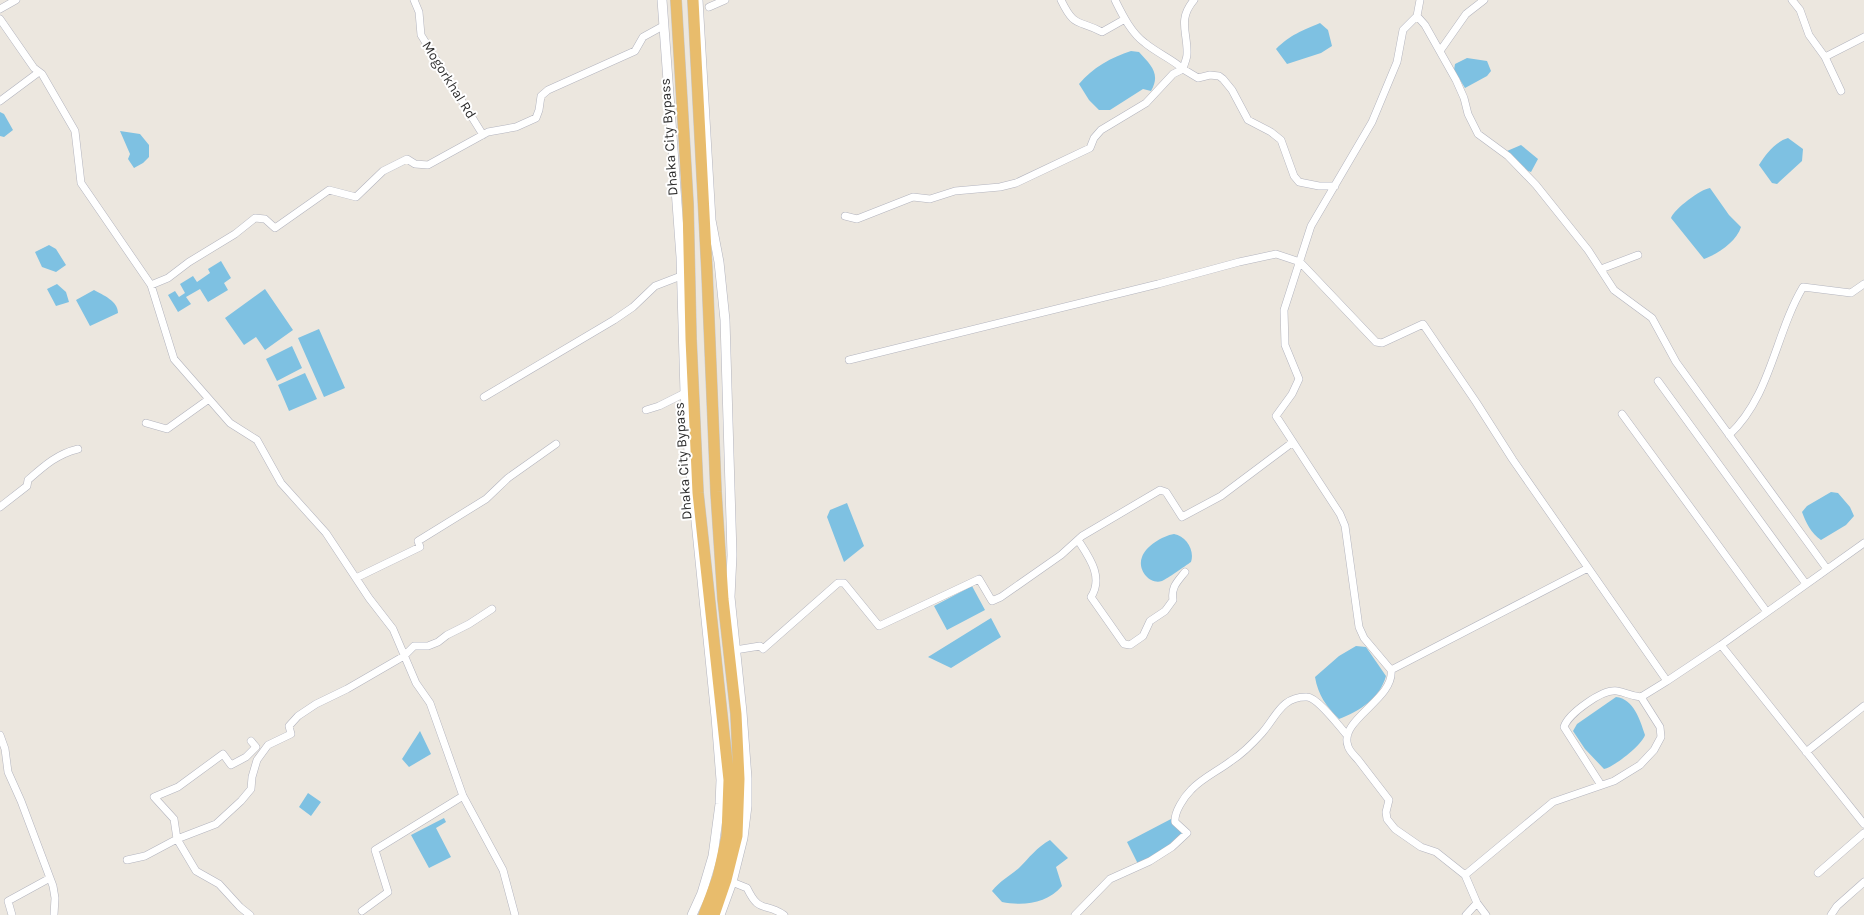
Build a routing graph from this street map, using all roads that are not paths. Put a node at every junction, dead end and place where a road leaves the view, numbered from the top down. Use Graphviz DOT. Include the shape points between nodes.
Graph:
graph roads {
  1 [pos="16,0"];
  2 [pos="414,0"];
  3 [pos="662,0"];
  4 [pos="676,0"];
  5 [pos="693,0"];
  6 [pos="698,0"];
  7 [pos="725,0"];
  8 [pos="1061,0"];
  9 [pos="1115,0"];
  10 [pos="1194,0"];
  11 [pos="1420,0"];
  12 [pos="1484,0"];
  13 [pos="1792,0"];
  14 [pos="709,7"];
  15 [pos="0,9"];
  16 [pos="1417,16"];
  17 [pos="0,19"];
  18 [pos="1125,19"];
  19 [pos="663,26"];
  20 [pos="2,29"];
  21 [pos="1864,37"];
  22 [pos="1440,51"];
  23 [pos="1825,57"];
  24 [pos="1183,69"];
  25 [pos="39,72"];
  26 [pos="1841,91"];
  27 [pos="0,101"];
  28 [pos="483,135"];
  29 [pos="1335,186"];
  30 [pos="845,216"];
  31 [pos="1638,255"];
  32 [pos="1300,262"];
  33 [pos="1601,269"];
  34 [pos="681,276"];
  35 [pos="1864,284"];
  36 [pos="151,285"];
  37 [pos="849,360"];
  38 [pos="1658,381"];
  39 [pos="685,393"];
  40 [pos="484,397"];
  41 [pos="209,399"];
  42 [pos="646,410"];
  43 [pos="1622,414"];
  44 [pos="146,423"];
  45 [pos="1729,435"];
  46 [pos="1293,442"];
  47 [pos="556,444"];
  48 [pos="78,449"];
  49 [pos="0,507"];
  50 [pos="1078,540"];
  51 [pos="1864,543"];
  52 [pos="1588,568"];
  53 [pos="1827,569"];
  54 [pos="1185,572"];
  55 [pos="356,578"];
  56 [pos="1806,584"];
  57 [pos="492,609"];
  58 [pos="1767,612"];
  59 [pos="1721,645"];
  60 [pos="735,650"];
  61 [pos="404,656"];
  62 [pos="1391,670"];
  63 [pos="1666,681"];
  64 [pos="1641,697"];
  65 [pos="1864,706"];
  66 [pos="1346,734"];
  67 [pos="0,735"];
  68 [pos="251,741"];
  69 [pos="1806,752"];
  70 [pos="3,759"];
  71 [pos="1601,785"];
  72 [pos="463,796"];
  73 [pos="1864,824"];
  74 [pos="1864,833"];
  75 [pos="177,838"];
  76 [pos="126,860"];
  77 [pos="1818,873"];
  78 [pos="1465,875"];
  79 [pos="50,878"];
  80 [pos="732,882"];
  81 [pos="1864,882"];
  82 [pos="1477,903"];
  83 [pos="362,911"];
  84 [pos="12,915"];
  85 [pos="54,915"];
  86 [pos="250,915"];
  87 [pos="515,915"];
  88 [pos="692,915"];
  89 [pos="704,915"];
  90 [pos="714,915"];
  91 [pos="720,915"];
  92 [pos="784,915"];
  93 [pos="1075,915"];
  94 [pos="1466,915"];
  95 [pos="1486,915"];
  96 [pos="1831,915"];
  1 -- 15 [label="street"];
  2 -- 28 [label="street, Mogorkhal Rd" via="419,12 421,35"];
  3 -- 19 [label="main road"];
  4 -- 89 [label="highway, Dhaka City Bypass" via="688,204 698,493 729,780 727,836 718,877"];
  5 -- 90 [label="highway, Dhaka City Bypass" via="716,492 725,621 736,714 739,779 737,836"];
  6 -- 60 [label="main road" via="711,220 719,262 725,320 732,555 730,597"];
  7 -- 14 [label="street"];
  8 -- 18 [label="street" via="1069,17 1102,32"];
  9 -- 18 [label="street"];
  10 -- 24 [label="street" via="1188,8 1184,28 1187,54"];
  11 -- 16 [label="street"];
  12 -- 22 [label="street" via="1466,14"];
  13 -- 23 [label="street" via="1800,10 1809,35"];
  16 -- 22 [label="street" via="1425,24"];
  16 -- 29 [label="street" via="1402,30 1397,62 1372,122"];
  17 -- 20 [label="street"];
  18 -- 24 [label="street" via="1143,42"];
  19 -- 28 [label="street" via="643,38 635,51 548,90 541,96 536,118 516,127"];
  19 -- 34 [label="main road"];
  20 -- 25 [label="street"];
  21 -- 23 [label="street"];
  22 -- 33 [label="street" via="1456,80 1478,134 1508,156 1536,185"];
  23 -- 26 [label="street"];
  24 -- 29 [label="street" via="1198,78 1210,75 1223,79 1248,120 1271,132 1280,140 1294,176 1299,182"];
  24 -- 30 [label="street" via="1173,74 1146,103 1101,130 1090,148 1016,183 955,191 930,199 913,197 857,219"];
  25 -- 27 [label="street"];
  25 -- 36 [label="street" via="75,131 81,183"];
  28 -- 36 [label="street" via="428,165 415,164 407,159 383,171 356,197 329,190 275,228 266,219 255,218 168,278"];
  29 -- 32 [label="street" via="1311,226"];
  31 -- 33 [label="street"];
  32 -- 37 [label="street" via="1276,254 1239,262"];
  32 -- 46 [label="street" via="1284,310 1285,346 1299,379 1276,416"];
  32 -- 52 [label="street" via="1376,342 1382,344 1422,324"];
  33 -- 45 [label="street" via="1614,290 1652,318 1676,362"];
  34 -- 39 [label="main road"];
  34 -- 40 [label="street" via="654,286 633,307 614,320"];
  35 -- 45 [label="street" via="1851,293 1803,287 1793,304 1762,388 1739,425"];
  36 -- 41 [label="street" via="174,359"];
  38 -- 56 [label="street"];
  39 -- 42 [label="street"];
  39 -- 88 [label="main road" via="692,494 721,780 713,856"];
  41 -- 44 [label="street" via="167,429"];
  41 -- 55 [label="street" via="230,423 257,440 281,483 326,533"];
  43 -- 58 [label="street"];
  45 -- 53 [label="street"];
  46 -- 50 [label="street" via="1221,496 1182,517 1166,492 1160,490"];
  46 -- 62 [label="street" via="1340,514 1345,526 1359,627 1364,638"];
  47 -- 55 [label="street" via="508,478 486,499 418,541 420,547"];
  48 -- 49 [label="street" via="63,452 47,462 28,480 28,486"];
  50 -- 54 [label="street" via="1097,580 1091,597 1124,644 1130,645 1143,636 1150,621 1165,611 1173,600 1172,590 1175,583"];
  50 -- 60 [label="street" via="1055,559 992,601 979,579 880,626 844,583 838,583 763,649 760,646"];
  51 -- 53 [label="street"];
  52 -- 62 [label="street"];
  52 -- 63 [label="street"];
  53 -- 56 [label="street"];
  55 -- 61 [label="street" via="393,628"];
  56 -- 58 [label="street"];
  57 -- 61 [label="street" via="438,642 428,646 414,646"];
  58 -- 59 [label="street"];
  59 -- 63 [label="street"];
  59 -- 69 [label="street"];
  60 -- 80 [label="main road" via="742,712 747,806 744,838"];
  61 -- 72 [label="street" via="416,683 430,703"];
  61 -- 75 [label="street" via="298,716 289,726 292,734 268,745 257,760 251,789 241,800 216,824"];
  62 -- 66 [label="street" via="1392,675 1375,702"];
  63 -- 64 [label="street"];
  64 -- 71 [label="street" via="1660,728 1661,736 1654,750 1640,765 1614,781"];
  64 -- 71 [label="street" via="1617,691 1608,692 1576,710 1566,720 1564,727"];
  65 -- 69 [label="street"];
  66 -- 78 [label="street" via="1348,746 1389,800 1387,820 1395,829 1421,847 1436,852"];
  66 -- 93 [label="street" via="1318,703 1309,697 1298,697 1286,703 1251,744 1183,799 1175,822 1187,832 1172,847 1150,861 1110,879"];
  67 -- 70 [label="street"];
  68 -- 75 [label="street" via="256,747 246,757 231,765 222,754 178,786 154,797 174,819"];
  69 -- 73 [label="street"];
  70 -- 79 [label="street"];
  71 -- 78 [label="street" via="1553,802"];
  72 -- 83 [label="street" via="375,850 388,892"];
  72 -- 87 [label="street" via="503,870"];
  74 -- 77 [label="street"];
  75 -- 76 [label="street" via="144,856"];
  75 -- 86 [label="street" via="196,871 219,884"];
  78 -- 82 [label="street"];
  79 -- 84 [label="street" via="8,902"];
  79 -- 85 [label="street" via="55,898"];
  80 -- 91 [label="main road"];
  80 -- 92 [label="street" via="747,888 753,901 762,908 776,909"];
  81 -- 96 [label="street" via="1837,906"];
  82 -- 94 [label="street"];
  82 -- 95 [label="street"];
}
